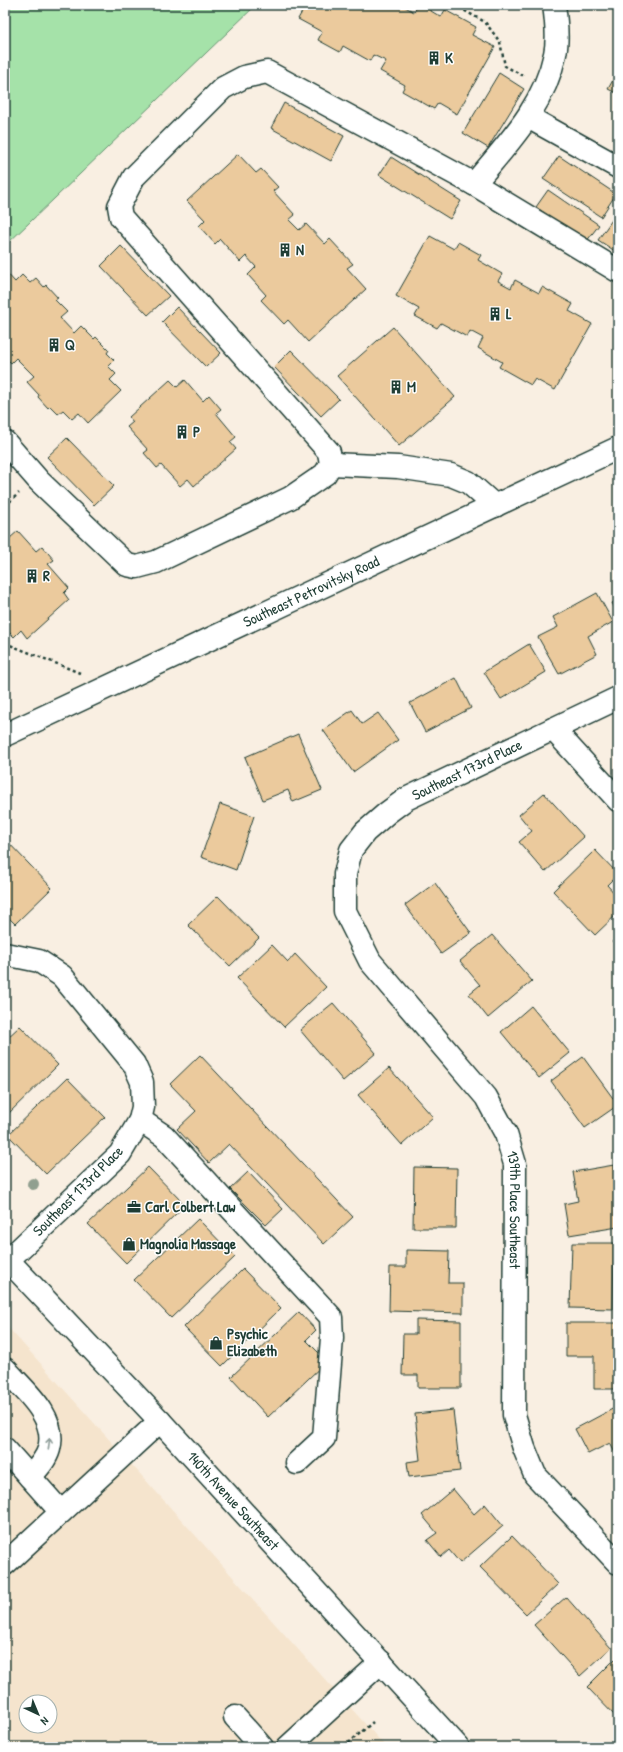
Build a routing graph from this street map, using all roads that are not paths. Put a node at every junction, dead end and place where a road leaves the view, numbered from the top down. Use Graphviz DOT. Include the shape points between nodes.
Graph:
graph roads {
  1 [pos="554,5"];
  2 [pos="528,117"];
  3 [pos="618,167"];
  4 [pos="474,184"];
  5 [pos="618,271"];
  6 [pos="6,446"];
  7 [pos="618,448"];
  8 [pos="331,464"];
  9 [pos="495,506"];
  10 [pos="618,698"];
  11 [pos="552,729"];
  12 [pos="5,735"];
  13 [pos="618,800"];
  14 [pos="345,874"];
  15 [pos="5,954"];
  16 [pos="140,1120"];
  17 [pos="6,1259"];
  18 [pos="5,1369"];
  19 [pos="160,1421"];
  20 [pos="5,1449"];
  21 [pos="297,1462"];
  22 [pos="30,1477"];
  23 [pos="61,1512"];
  24 [pos="618,1563"];
  25 [pos="5,1564"];
  26 [pos="381,1662"];
  27 [pos="235,1717"];
  28 [pos="262,1747"];
  29 [pos="288,1747"];
  30 [pos="458,1747"];
  1 -- 2 [label="street" via="556,52 545,88"];
  2 -- 3 [label="street"];
  2 -- 4 [label="street"];
  4 -- 5 [label="street"];
  4 -- 8 [label="street" via="267,72 244,77 223,88 134,177 119,206 121,217 329,452"];
  6 -- 8 [label="street" via="127,565 137,567 156,562 290,498 325,474"];
  7 -- 9 [label="street, Southeast Petrovitsky Road"];
  8 -- 9 [label="street" via="398,467 451,475 468,482"];
  9 -- 12 [label="street, Southeast Petrovitsky Road"];
  10 -- 11 [label="street, Southeast 173rd Place"];
  11 -- 13 [label="street"];
  11 -- 14 [label="street, Southeast 173rd Place" via="406,798 360,838 351,850"];
  14 -- 24 [label="street, 139th Place Southeast" via="345,911 370,961 486,1097 506,1134 515,1164 514,1416 535,1475"];
  15 -- 16 [label="street, Southeast 173rd Place" via="38,961 62,976 134,1064 142,1082 143,1107"];
  16 -- 17 [label="street, Southeast 173rd Place" via="120,1154"];
  16 -- 21 [label="street" via="164,1136 330,1317 332,1338 324,1438"];
  17 -- 19 [label="street, 140th Avenue Southeast"];
  22 -- 18 [label="street, one-way" via="49,1449 50,1429 40,1408"];
  19 -- 23 [label="street"];
  19 -- 26 [label="street, 140th Avenue Southeast"];
  20 -- 22 [label="street"];
  22 -- 23 [label="street"];
  23 -- 25 [label="street"];
  26 -- 29 [label="street"];
  26 -- 30 [label="street, 140th Avenue Southeast"];
  27 -- 28 [label="street"];
}
